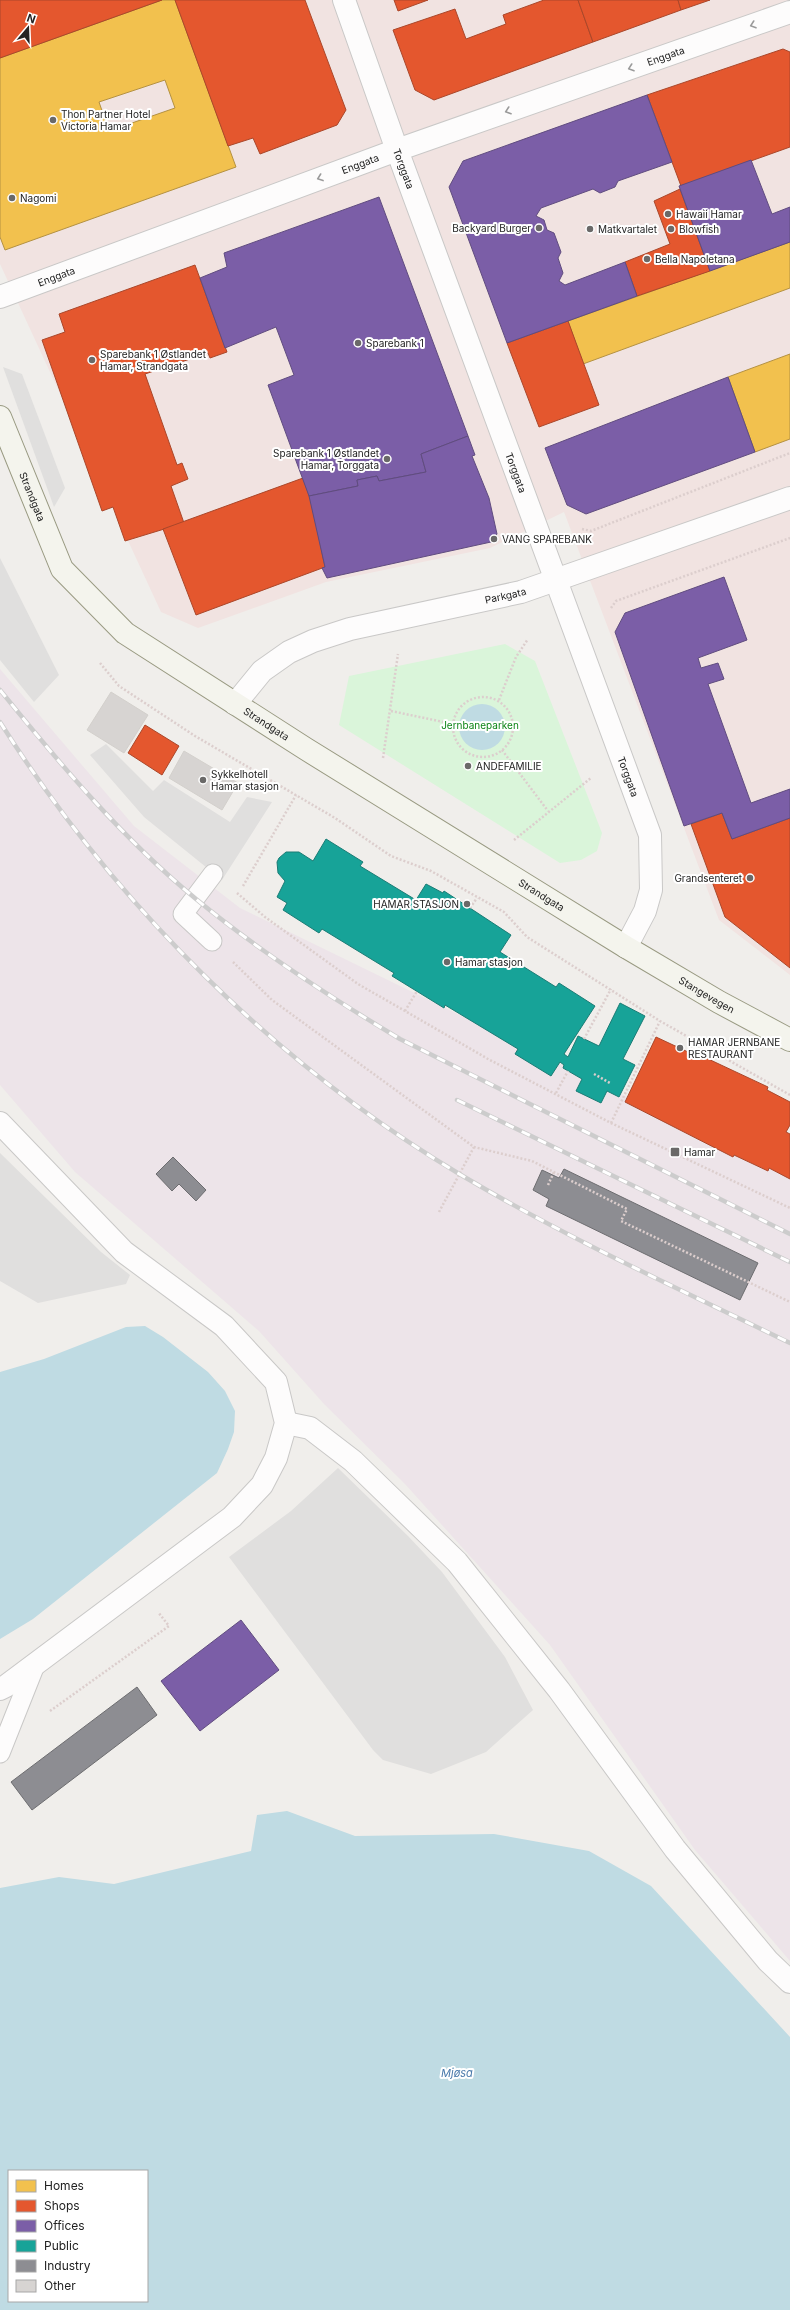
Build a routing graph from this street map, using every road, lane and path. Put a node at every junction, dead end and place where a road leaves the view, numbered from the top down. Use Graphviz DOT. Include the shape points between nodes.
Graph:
graph roads {
  1 [pos="344,0"];
  2 [pos="790,12"];
  3 [pos="397,150"];
  4 [pos="0,297"];
  5 [pos="0,416"];
  6 [pos="790,453"];
  7 [pos="790,498"];
  8 [pos="582,529"];
  9 [pos="790,538"];
  10 [pos="556,580"];
  11 [pos="611,608"];
  12 [pos="528,639"];
  13 [pos="398,654"];
  14 [pos="100,663"];
  15 [pos="499,700"];
  16 [pos="235,704"];
  17 [pos="391,711"];
  18 [pos="453,724"];
  19 [pos="502,750"];
  20 [pos="383,760"];
  21 [pos="591,778"];
  22 [pos="296,795"];
  23 [pos="548,811"];
  24 [pos="513,841"];
  25 [pos="213,874"];
  26 [pos="232,889"];
  27 [pos="238,894"];
  28 [pos="477,898"];
  29 [pos="470,908"];
  30 [pos="212,941"];
  31 [pos="626,947"];
  32 [pos="611,989"];
  33 [pos="417,991"];
  34 [pos="405,1011"];
  35 [pos="660,1021"];
  36 [pos="584,1039"];
  37 [pos="790,1040"];
  38 [pos="568,1071"];
  39 [pos="594,1074"];
  40 [pos="610,1082"];
  41 [pos="556,1094"];
  42 [pos="790,1095"];
  43 [pos="612,1123"];
  44 [pos="0,1124"];
  45 [pos="474,1147"];
  46 [pos="554,1172"];
  47 [pos="548,1185"];
  48 [pos="790,1208"];
  49 [pos="439,1212"];
  50 [pos="790,1302"];
  51 [pos="286,1423"];
  52 [pos="138,1589"];
  53 [pos="35,1665"];
  54 [pos="0,1689"];
  55 [pos="10,1730"];
  56 [pos="0,1753"];
  57 [pos="790,1982"];
  1 -- 3 [label="street, Torggata"];
  2 -- 3 [label="street, Enggata, one-way"];
  3 -- 4 [label="street, Enggata, one-way"];
  3 -- 10 [label="street, Torggata"];
  5 -- 16 [label="main road, Strandgata" via="62,569 125,633"];
  6 -- 8 [label="path" via="591,530"];
  7 -- 10 [label="street, Parkgata"];
  9 -- 11 [label="path" via="616,600"];
  10 -- 16 [label="street, Parkgata" via="521,592 350,629 313,641 289,652 262,671"];
  10 -- 31 [label="street, Torggata" via="650,834 651,890 645,911"];
  12 -- 15 [label="path" via="516,657"];
  13 -- 17 [label="path"];
  14 -- 22 [label="path" via="119,686 195,736"];
  15 -- 18 [label="path" via="486,696 466,701 456,712"];
  15 -- 19 [label="path" via="511,715 514,725 511,739"];
  16 -- 31 [label="main road, Strandgata"];
  17 -- 18 [label="path"];
  17 -- 20 [label="path"];
  18 -- 19 [label="path" via="454,735 461,748 473,756 485,757"];
  19 -- 23 [label="path"];
  21 -- 23 [label="path"];
  22 -- 27 [label="path"];
  22 -- 28 [label="path" via="391,856 430,871"];
  23 -- 24 [label="path"];
  25 -- 30 [label="lane" via="183,914"];
  26 -- 27 [label="path"];
  27 -- 34 [label="path" via="265,917 358,984"];
  28 -- 29 [label="path"];
  28 -- 32 [label="path" via="504,912 527,938"];
  30 -- 45 [label="path" via="272,1000"];
  31 -- 37 [label="main road, Stangevegen"];
  32 -- 35 [label="path"];
  32 -- 36 [label="path"];
  33 -- 34 [label="path"];
  34 -- 41 [label="path"];
  35 -- 42 [label="path"];
  35 -- 43 [label="path"];
  38 -- 41 [label="path"];
  39 -- 40 [label="path"];
  41 -- 43 [label="path"];
  43 -- 48 [label="path"];
  44 -- 51 [label="street" via="124,1252 224,1326 276,1382"];
  45 -- 46 [label="path" via="532,1161"];
  45 -- 49 [label="path"];
  46 -- 47 [label="path"];
  46 -- 50 [label="path" via="627,1209 621,1221"];
  51 -- 52 [label="street" via="276,1458 262,1485 232,1517"];
  51 -- 57 [label="street" via="310,1428 352,1462 457,1562 559,1690 675,1848 768,1961"];
  52 -- 53 [label="street"];
  52 -- 55 [label="path" via="169,1626 46,1714"];
  53 -- 54 [label="street"];
  53 -- 55 [label="lane"];
  55 -- 56 [label="lane"];
}
